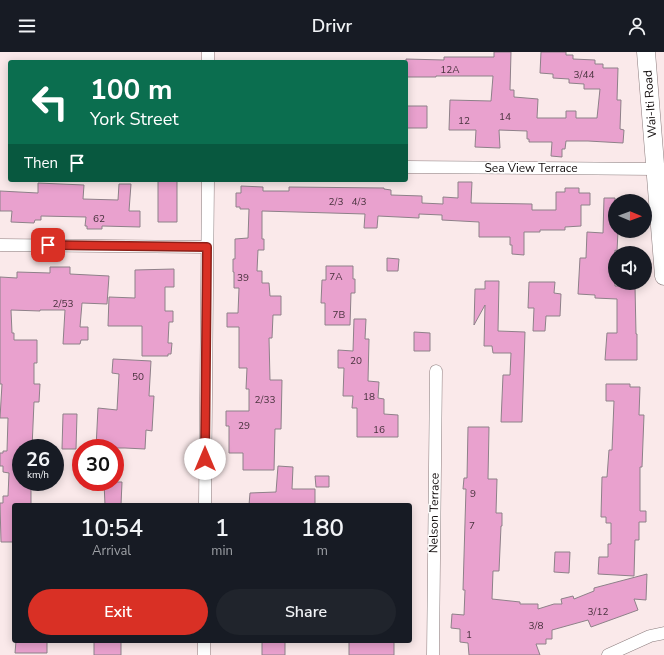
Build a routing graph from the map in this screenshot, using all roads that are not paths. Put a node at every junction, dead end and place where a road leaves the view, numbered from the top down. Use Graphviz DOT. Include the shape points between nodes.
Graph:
graph roads {
  1 [pos="646,52"];
  2 [pos="408,167"];
  3 [pos="655,169"];
  4 [pos="208,182"];
  5 [pos="0,245"];
  6 [pos="207,247"];
  7 [pos="664,276"];
  8 [pos="436,371"];
  9 [pos="205,503"];
  10 [pos="664,633"];
  11 [pos="204,643"];
  12 [pos="204,655"];
  13 [pos="433,655"];
  14 [pos="608,655"];
  1 -- 3 [label="main road, Wai-Iti Road"];
  2 -- 3 [label="street, Sea View Terrace"];
  3 -- 7 [label="main road, Wai-Iti Road"];
  4 -- 6 [label="street"];
  5 -- 6 [label="street"];
  6 -- 9 [label="street"];
  8 -- 13 [label="street, Nelson Terrace"];
  10 -- 14 [label="street" via="650,636"];
  11 -- 12 [label="street"];
}
